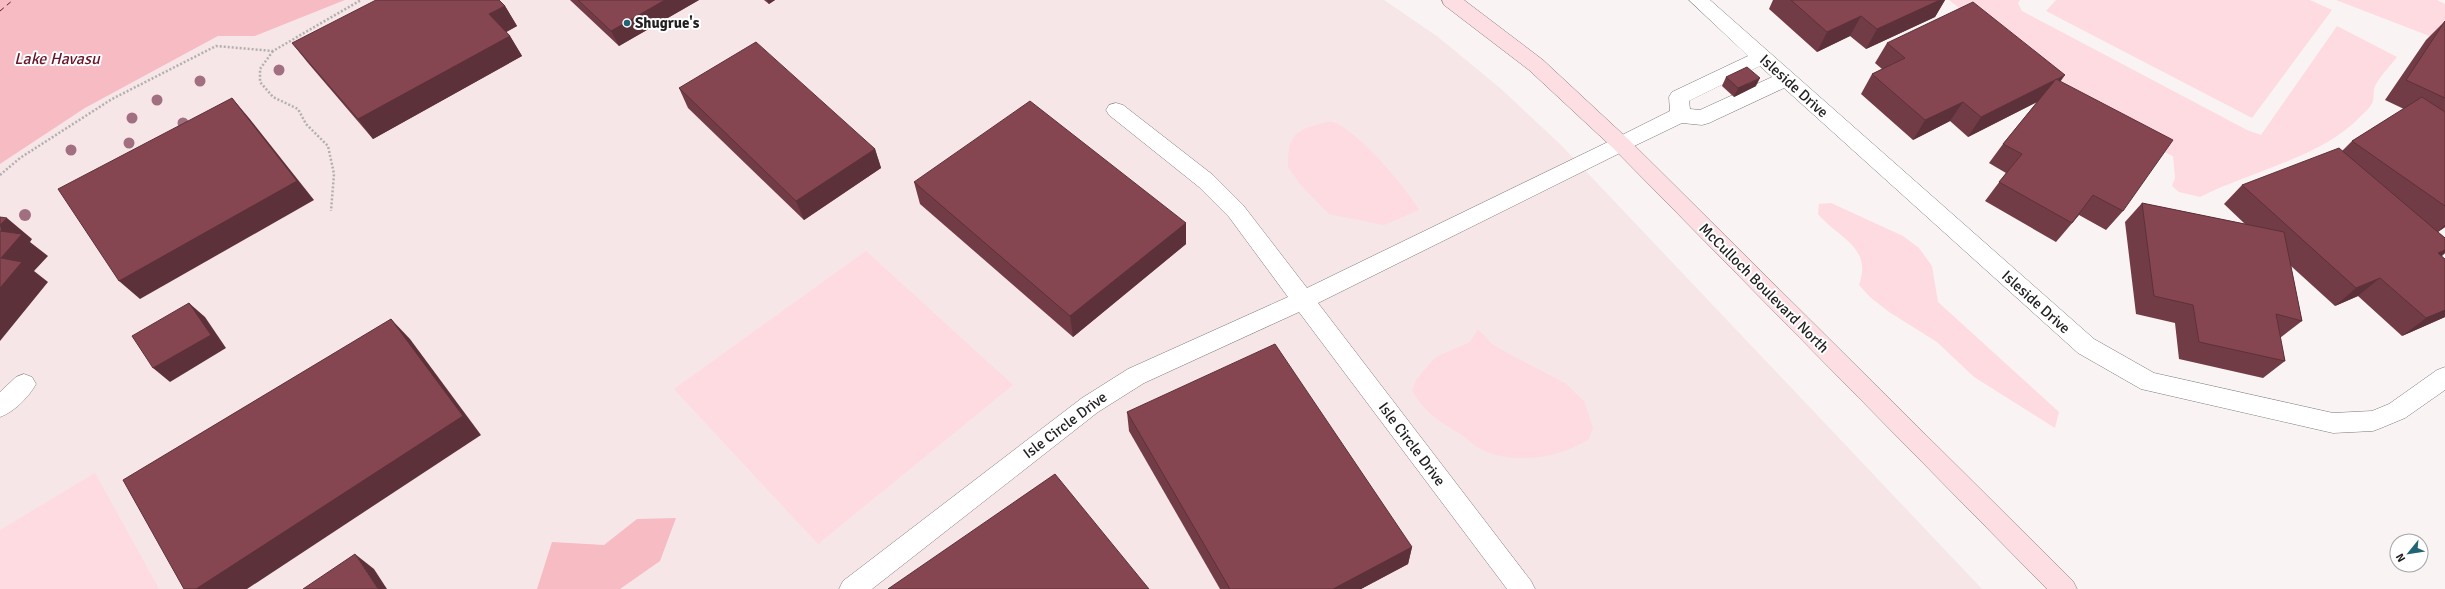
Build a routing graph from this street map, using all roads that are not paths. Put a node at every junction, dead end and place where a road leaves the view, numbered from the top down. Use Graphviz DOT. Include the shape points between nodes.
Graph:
graph roads {
  1 [pos="1451,0"];
  2 [pos="1698,0"];
  3 [pos="1762,57"];
  4 [pos="1786,79"];
  5 [pos="1116,110"];
  6 [pos="1680,115"];
  7 [pos="1621,144"];
  8 [pos="1303,300"];
  9 [pos="2445,377"];
  10 [pos="24,384"];
  11 [pos="0,408"];
  12 [pos="852,589"];
  13 [pos="1522,589"];
  14 [pos="2064,589"];
  1 -- 7 [label="street, McCulloch Boulevard North" via="1536,65"];
  2 -- 3 [label="street, Isleside Drive"];
  3 -- 4 [label="street, Isleside Drive"];
  3 -- 6 [label="street" via="1679,97"];
  4 -- 6 [label="street" via="1702,118"];
  4 -- 9 [label="street, Isleside Drive" via="2086,346 2149,382 2333,423 2373,421 2396,411"];
  5 -- 8 [label="street, Isle Circle Drive" via="1221,195"];
  6 -- 7 [label="street, Isle Circle Drive"];
  7 -- 8 [label="street, Isle Circle Drive"];
  7 -- 14 [label="street, McCulloch Boulevard North"];
  8 -- 12 [label="street, Isle Circle Drive" via="1136,376 1112,390"];
  8 -- 13 [label="street, Isle Circle Drive"];
  10 -- 11 [label="street"];
}
